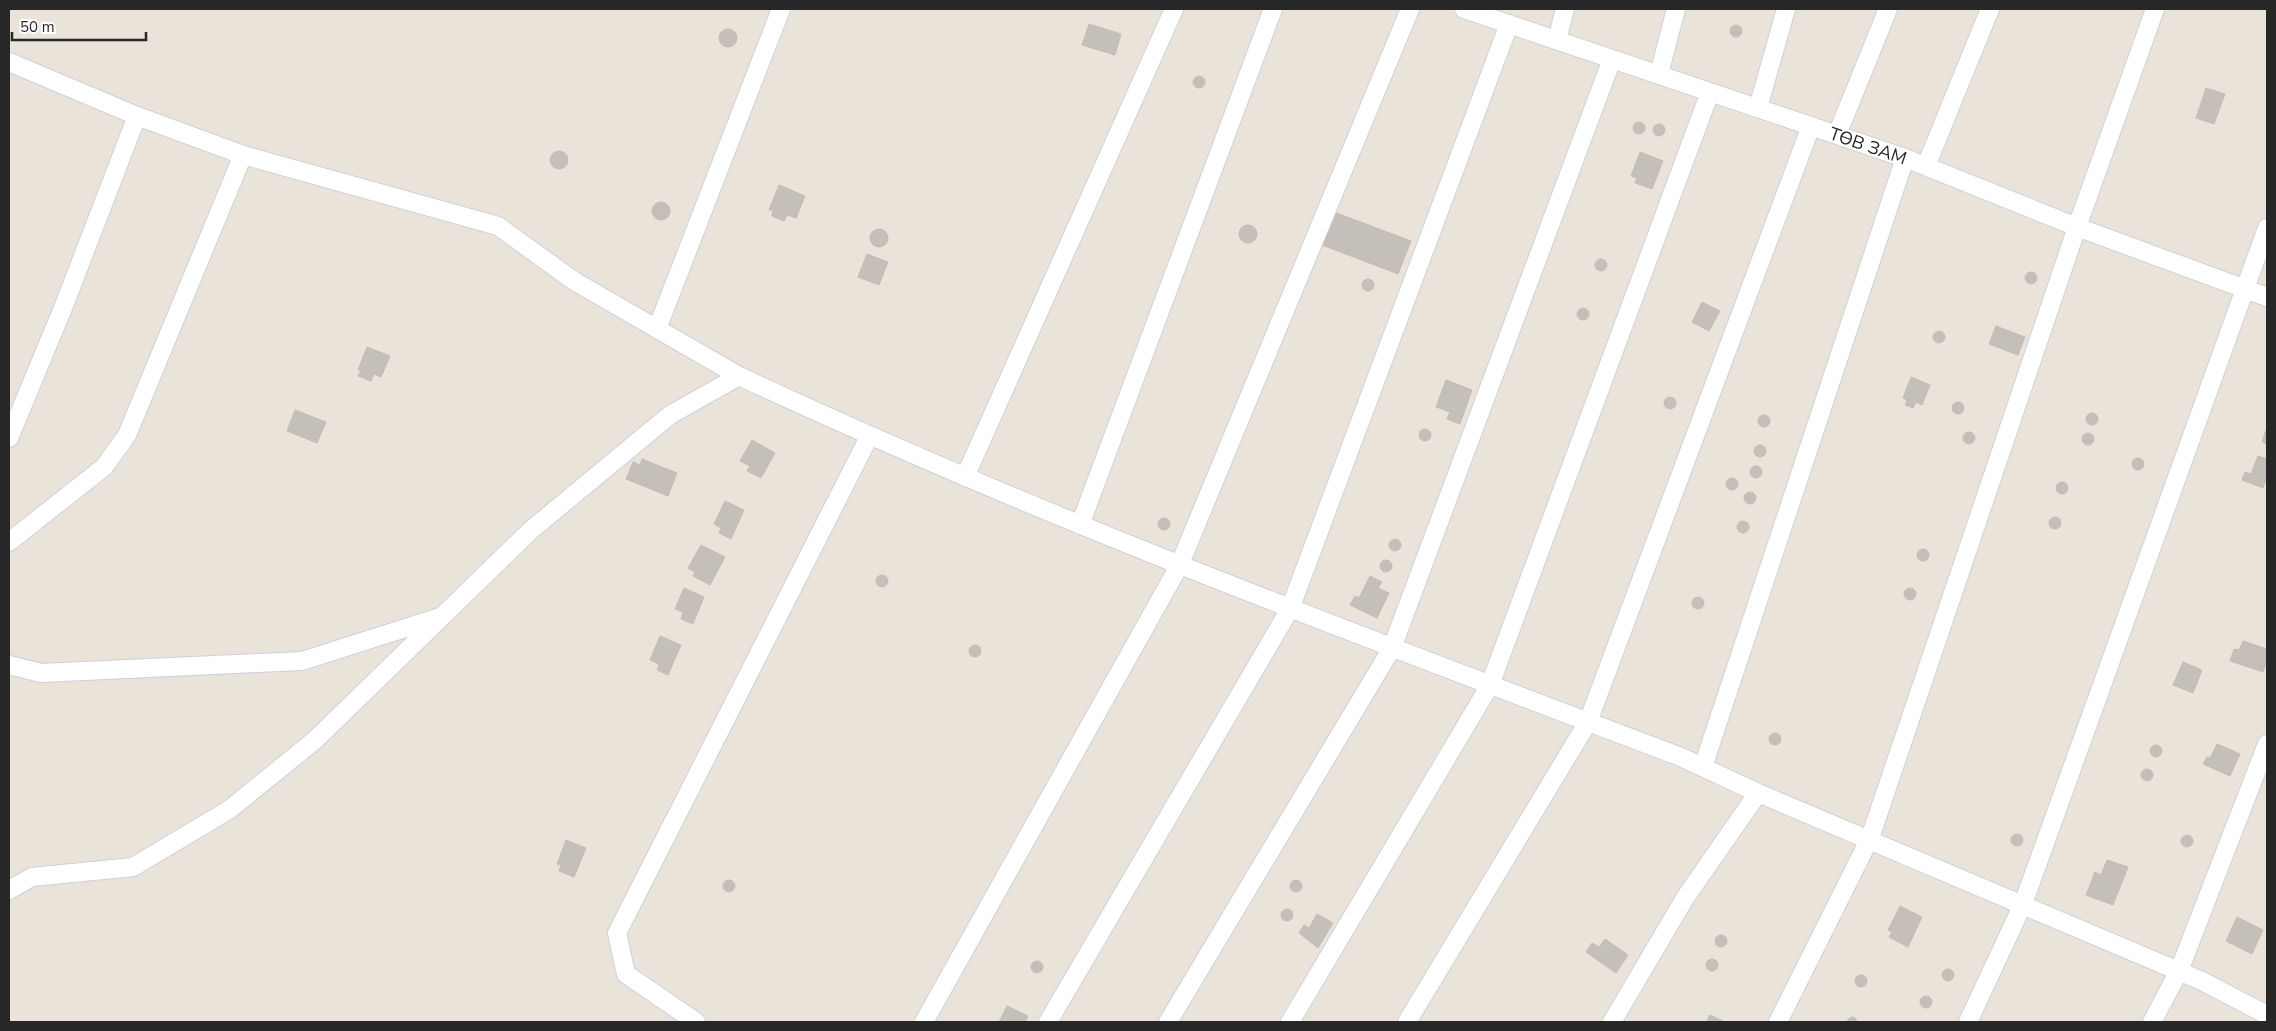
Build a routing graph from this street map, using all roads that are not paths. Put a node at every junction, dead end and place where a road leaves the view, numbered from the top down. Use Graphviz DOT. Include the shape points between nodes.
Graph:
graph roads {
  1 [pos="781,9"];
  2 [pos="1174,9"];
  3 [pos="1273,9"];
  4 [pos="1410,9"];
  5 [pos="1467,9"];
  6 [pos="1565,9"];
  7 [pos="1676,9"];
  8 [pos="1786,9"];
  9 [pos="1888,9"];
  10 [pos="1990,9"];
  11 [pos="2155,9"];
  12 [pos="1509,24"];
  13 [pos="1557,40"];
  14 [pos="1612,59"];
  15 [pos="9,62"];
  16 [pos="1659,74"];
  17 [pos="1710,92"];
  18 [pos="1758,108"];
  19 [pos="137,116"];
  20 [pos="1811,126"];
  21 [pos="1838,135"];
  22 [pos="243,155"];
  23 [pos="1906,158"];
  24 [pos="1926,166"];
  25 [pos="2077,227"];
  26 [pos="2267,228"];
  27 [pos="2245,289"];
  28 [pos="2267,297"];
  29 [pos="657,329"];
  30 [pos="740,376"];
  31 [pos="870,437"];
  32 [pos="9,438"];
  33 [pos="964,477"];
  34 [pos="1080,525"];
  35 [pos="9,542"];
  36 [pos="1179,566"];
  37 [pos="1290,609"];
  38 [pos="443,616"];
  39 [pos="1392,648"];
  40 [pos="9,665"];
  41 [pos="1490,685"];
  42 [pos="1588,722"];
  43 [pos="2267,744"];
  44 [pos="1702,767"];
  45 [pos="1758,793"];
  46 [pos="1870,838"];
  47 [pos="9,890"];
  48 [pos="2022,904"];
  49 [pos="2178,970"];
  50 [pos="2267,1014"];
  51 [pos="696,1022"];
  52 [pos="924,1022"];
  53 [pos="1048,1022"];
  54 [pos="1168,1022"];
  55 [pos="1290,1022"];
  56 [pos="1407,1022"];
  57 [pos="1612,1022"];
  58 [pos="1778,1022"];
  59 [pos="1968,1022"];
  60 [pos="2152,1022"];
  1 -- 29 [label="street"];
  2 -- 33 [label="street"];
  3 -- 34 [label="street"];
  4 -- 36 [label="street"];
  5 -- 12 [label="street, ТӨВ ЗАМ"];
  6 -- 13 [label="street"];
  7 -- 16 [label="street"];
  8 -- 18 [label="street"];
  9 -- 21 [label="street"];
  10 -- 24 [label="street"];
  11 -- 25 [label="street"];
  12 -- 13 [label="street, ТӨВ ЗАМ"];
  12 -- 37 [label="street"];
  13 -- 14 [label="street, ТӨВ ЗАМ"];
  14 -- 16 [label="street, ТӨВ ЗАМ"];
  14 -- 39 [label="street"];
  15 -- 19 [label="street"];
  16 -- 17 [label="street, ТӨВ ЗАМ"];
  17 -- 18 [label="street, ТӨВ ЗАМ"];
  17 -- 41 [label="street"];
  18 -- 20 [label="street, ТӨВ ЗАМ"];
  19 -- 22 [label="street"];
  19 -- 32 [label="street"];
  20 -- 21 [label="street, ТӨВ ЗАМ"];
  20 -- 42 [label="street"];
  21 -- 23 [label="street, ТӨВ ЗАМ"];
  22 -- 29 [label="street" via="498,226 574,281"];
  22 -- 35 [label="street" via="127,435 104,467"];
  23 -- 24 [label="street, ТӨВ ЗАМ"];
  23 -- 44 [label="street"];
  24 -- 25 [label="street, ТӨВ ЗАМ"];
  25 -- 27 [label="street, ТӨВ ЗАМ"];
  25 -- 46 [label="street"];
  26 -- 27 [label="street"];
  27 -- 28 [label="street, ТӨВ ЗАМ"];
  27 -- 48 [label="street"];
  29 -- 30 [label="street"];
  30 -- 31 [label="street"];
  30 -- 38 [label="street" via="670,415 530,530"];
  31 -- 33 [label="street"];
  31 -- 51 [label="street" via="618,933 626,974"];
  33 -- 34 [label="street"];
  34 -- 36 [label="street"];
  36 -- 37 [label="street"];
  36 -- 52 [label="street"];
  37 -- 39 [label="street"];
  37 -- 53 [label="street"];
  38 -- 40 [label="street" via="302,661 41,672"];
  38 -- 47 [label="street" via="315,740 230,809 133,867 32,877"];
  39 -- 41 [label="street"];
  39 -- 54 [label="street"];
  41 -- 42 [label="street"];
  41 -- 55 [label="street"];
  42 -- 44 [label="street"];
  42 -- 56 [label="street"];
  43 -- 49 [label="street"];
  44 -- 45 [label="street"];
  45 -- 46 [label="street"];
  45 -- 57 [label="street" via="1685,898"];
  46 -- 48 [label="street"];
  46 -- 58 [label="street"];
  48 -- 49 [label="street"];
  48 -- 59 [label="street"];
  49 -- 50 [label="street"];
  49 -- 60 [label="street"];
}
